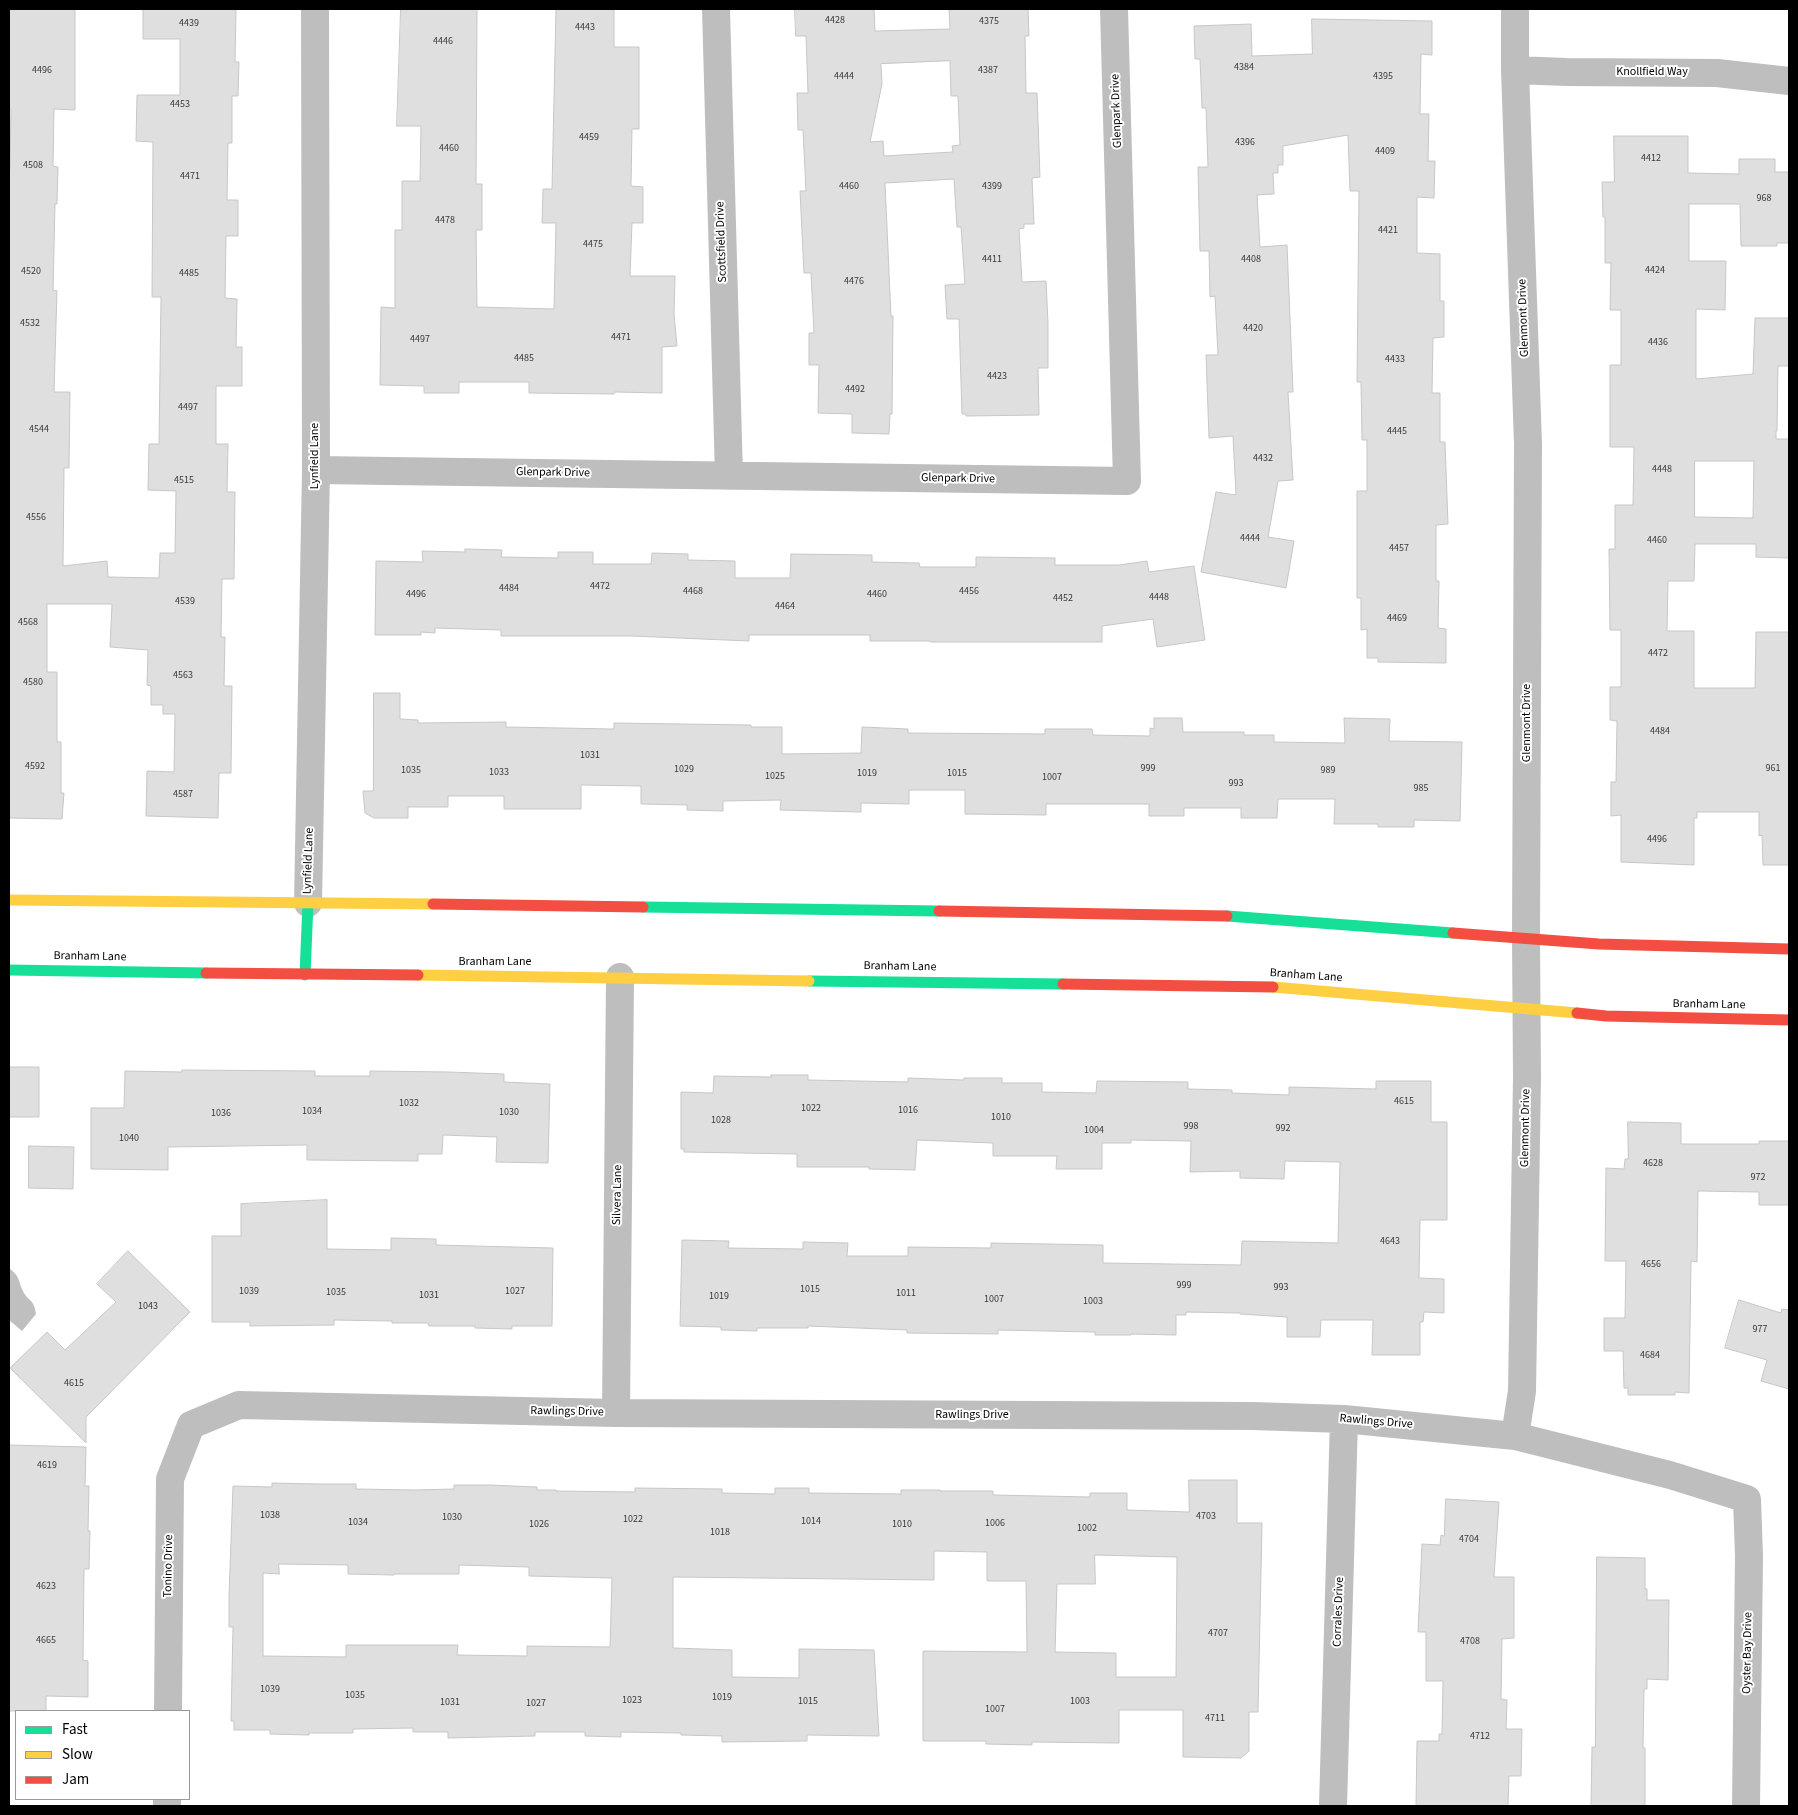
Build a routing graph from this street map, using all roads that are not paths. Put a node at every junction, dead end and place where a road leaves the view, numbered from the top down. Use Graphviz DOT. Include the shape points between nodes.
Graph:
graph roads {
  1 [pos="315,9"];
  2 [pos="716,9"];
  3 [pos="1114,9"];
  4 [pos="1515,9"];
  5 [pos="1515,70"];
  6 [pos="1789,81"];
  7 [pos="316,470"];
  8 [pos="729,476"];
  9 [pos="9,900"];
  10 [pos="308,903"];
  11 [pos="1526,938"];
  12 [pos="1789,949"];
  13 [pos="9,970"];
  14 [pos="305,974"];
  15 [pos="620,977"];
  16 [pos="1526,1009"];
  17 [pos="1789,1020"];
  18 [pos="616,1413"];
  19 [pos="1344,1419"];
  20 [pos="191,1425"];
  21 [pos="1515,1436"];
  22 [pos="1747,1499"];
  23 [pos="168,1710"];
  24 [pos="1333,1806"];
  25 [pos="1746,1806"];
  1 -- 7 [label="street, Lynfield Lane"];
  2 -- 8 [label="street, Scottsfield Drive"];
  3 -- 8 [label="street, Glenpark Drive" via="1127,481"];
  4 -- 5 [label="street, Glenmont Drive"];
  5 -- 6 [label="street, Knollfield Way" via="1717,73"];
  5 -- 11 [label="street, Glenmont Drive" via="1528,444"];
  7 -- 8 [label="street, Glenpark Drive"];
  7 -- 10 [label="street, Lynfield Lane"];
  9 -- 10 [label="main road"];
  10 -- 11 [label="main road" via="1240,916"];
  10 -- 14 [label="main road"];
  11 -- 12 [label="main road" via="1599,944"];
  11 -- 16 [label="street, Glenmont Drive"];
  13 -- 14 [label="main road, Branham Lane"];
  14 -- 15 [label="main road, Branham Lane"];
  15 -- 16 [label="main road, Branham Lane" via="1275,987"];
  15 -- 18 [label="street, Silvera Lane"];
  16 -- 17 [label="main road, Branham Lane" via="1606,1016"];
  16 -- 21 [label="street, Glenmont Drive" via="1522,1391"];
  18 -- 19 [label="street, Rawlings Drive"];
  18 -- 20 [label="street, Rawlings Drive" via="239,1405"];
  19 -- 21 [label="street, Rawlings Drive"];
  19 -- 24 [label="street, Corrales Drive"];
  20 -- 23 [label="street, Tonino Drive" via="170,1479"];
  21 -- 22 [label="street, Rawlings Drive" via="1670,1475"];
  22 -- 25 [label="street, Oyster Bay Drive"];
}
